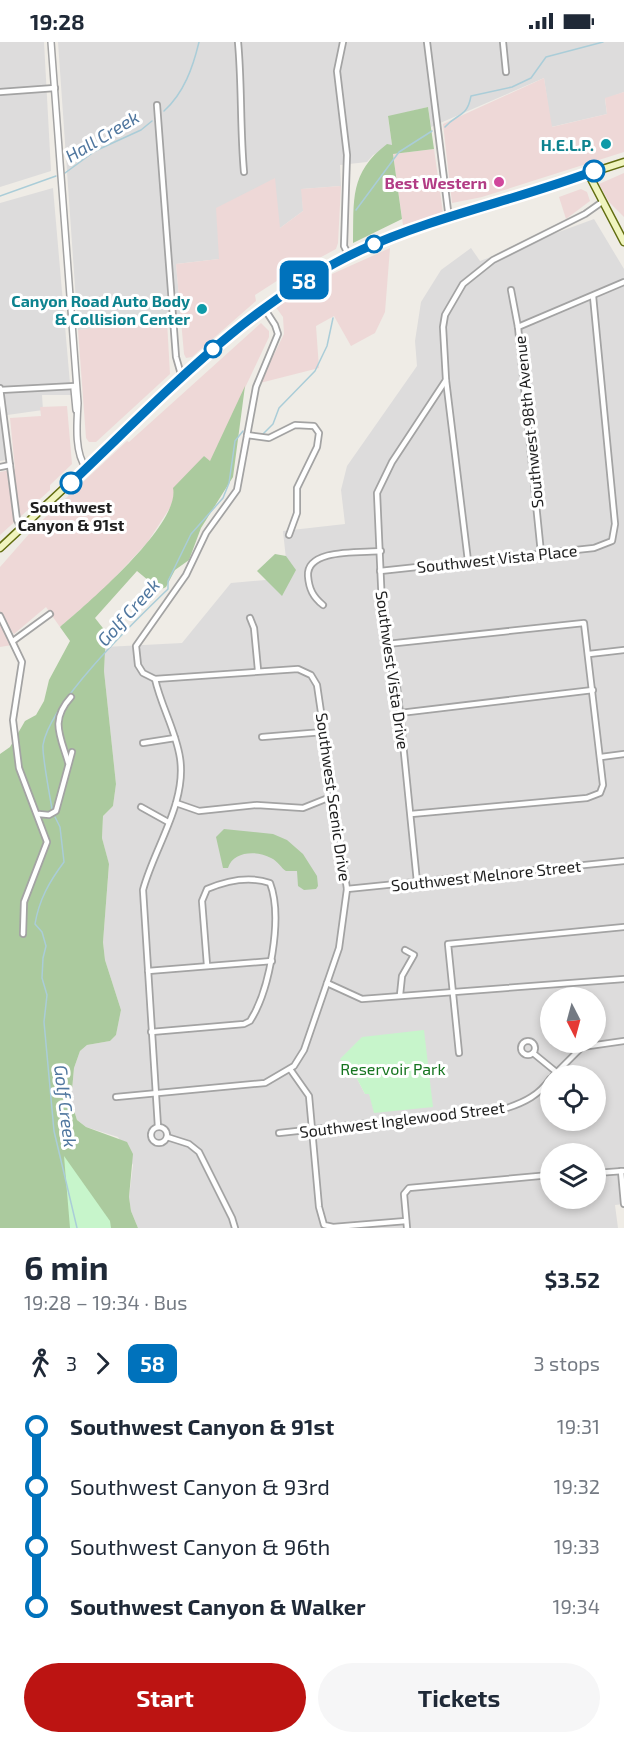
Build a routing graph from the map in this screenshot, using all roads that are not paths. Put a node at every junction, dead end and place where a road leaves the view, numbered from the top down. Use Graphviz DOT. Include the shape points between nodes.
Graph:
graph roads {
  1 [pos="51,42"];
  2 [pos="238,42"];
  3 [pos="343,42"];
  4 [pos="427,42"];
  5 [pos="503,42"];
  6 [pos="506,72"];
  7 [pos="55,88"];
  8 [pos="0,92"];
  9 [pos="157,105"];
  10 [pos="624,162"];
  11 [pos="244,172"];
  12 [pos="588,174"];
  13 [pos="602,202"];
  14 [pos="449,219"];
  15 [pos="624,242"];
  16 [pos="349,256"];
  17 [pos="624,282"];
  18 [pos="511,290"];
  19 [pos="593,296"];
  20 [pos="264,308"];
  21 [pos="518,327"];
  22 [pos="182,378"];
  23 [pos="446,380"];
  24 [pos="75,386"];
  25 [pos="0,389"];
  26 [pos="247,435"];
  27 [pos="9,465"];
  28 [pos="0,467"];
  29 [pos="86,468"];
  30 [pos="21,528"];
  31 [pos="289,535"];
  32 [pos="0,548"];
  33 [pos="381,551"];
  34 [pos="541,554"];
  35 [pos="468,561"];
  36 [pos="380,571"];
  37 [pos="323,605"];
  38 [pos="50,614"];
  39 [pos="0,616"];
  40 [pos="250,618"];
  41 [pos="13,641"];
  42 [pos="387,644"];
  43 [pos="624,650"];
  44 [pos="589,654"];
  45 [pos="258,670"];
  46 [pos="155,679"];
  47 [pos="593,690"];
  48 [pos="71,697"];
  49 [pos="400,713"];
  50 [pos="323,732"];
  51 [pos="262,737"];
  52 [pos="175,738"];
  53 [pos="143,743"];
  54 [pos="72,752"];
  55 [pos="624,754"];
  56 [pos="601,757"];
  57 [pos="68,762"];
  58 [pos="333,796"];
  59 [pos="176,803"];
  60 [pos="141,807"];
  61 [pos="39,814"];
  62 [pos="411,814"];
  63 [pos="168,822"];
  64 [pos="624,861"];
  65 [pos="417,882"];
  66 [pos="347,889"];
  67 [pos="624,927"];
  68 [pos="23,934"];
  69 [pos="405,950"];
  70 [pos="272,961"];
  71 [pos="207,965"];
  72 [pos="148,971"];
  73 [pos="624,979"];
  74 [pos="327,983"];
  75 [pos="452,992"];
  76 [pos="400,995"];
  77 [pos="151,1032"];
  78 [pos="624,1041"];
  79 [pos="459,1053"];
  80 [pos="533,1053"];
  81 [pos="544,1065"];
  82 [pos="563,1065"];
  83 [pos="290,1070"];
  84 [pos="540,1091"];
  85 [pos="155,1094"];
  86 [pos="116,1098"];
  87 [pos="158,1127"];
  88 [pos="313,1129"];
  89 [pos="279,1133"];
  90 [pos="167,1137"];
  91 [pos="623,1171"];
  92 [pos="606,1172"];
  93 [pos="540,1176"];
  94 [pos="624,1204"];
  95 [pos="406,1221"];
  96 [pos="235,1228"];
  97 [pos="407,1228"];
  1 -- 7 [label="street"];
  2 -- 11 [label="street"];
  3 -- 16 [label="street" via="337,71 347,155 344,246"];
  4 -- 14 [label="street"];
  5 -- 6 [label="street"];
  7 -- 8 [label="street"];
  7 -- 24 [label="street"];
  9 -- 22 [label="street" via="176,357"];
  10 -- 12 [label="main road"];
  12 -- 13 [label="main road"];
  12 -- 14 [label="main road"];
  13 -- 15 [label="main road"];
  13 -- 23 [label="street" via="493,260 464,284 445,315"];
  14 -- 16 [label="main road"];
  16 -- 20 [label="main road"];
  17 -- 19 [label="street"];
  18 -- 21 [label="street, Southwest 98th Avenue"];
  19 -- 21 [label="street"];
  19 -- 34 [label="street, Southwest Vista Place" via="616,533 612,542 594,548"];
  20 -- 22 [label="main road"];
  20 -- 26 [label="street" via="278,334 256,387"];
  21 -- 34 [label="street, Southwest 98th Avenue"];
  22 -- 29 [label="main road"];
  23 -- 33 [label="street, Southwest Vista Drive" via="392,462 377,493"];
  23 -- 35 [label="street"];
  24 -- 25 [label="street"];
  24 -- 29 [label="street" via="80,461"];
  25 -- 27 [label="street"];
  26 -- 31 [label="street" via="270,438 303,423 314,426 319,433 317,447 298,484 297,513"];
  26 -- 46 [label="street" via="237,490 206,533 186,575 136,646 138,665"];
  27 -- 28 [label="street"];
  27 -- 30 [label="street" via="16,520"];
  29 -- 30 [label="main road"];
  30 -- 32 [label="main road"];
  33 -- 36 [label="street, Southwest Vista Drive"];
  33 -- 37 [label="street" via="324,556 313,561 308,571 309,586"];
  34 -- 35 [label="street, Southwest Vista Place"];
  35 -- 36 [label="street, Southwest Vista Place"];
  36 -- 42 [label="street, Southwest Vista Drive"];
  38 -- 41 [label="street"];
  39 -- 41 [label="street"];
  40 -- 45 [label="street"];
  41 -- 61 [label="street" via="22,662 13,720 19,768"];
  42 -- 44 [label="street" via="584,623"];
  42 -- 49 [label="street, Southwest Vista Drive"];
  43 -- 44 [label="street"];
  44 -- 47 [label="street"];
  45 -- 46 [label="street, Southwest Scenic Drive"];
  45 -- 50 [label="street, Southwest Scenic Drive" via="298,669 311,675 317,685"];
  46 -- 52 [label="street"];
  47 -- 49 [label="street"];
  47 -- 56 [label="street"];
  48 -- 57 [label="street" via="58,719"];
  49 -- 62 [label="street, Southwest Vista Drive"];
  50 -- 51 [label="street"];
  50 -- 58 [label="street, Southwest Scenic Drive"];
  52 -- 53 [label="street"];
  52 -- 59 [label="street" via="181,761"];
  54 -- 57 [label="street"];
  55 -- 56 [label="street"];
  56 -- 62 [label="street" via="603,785 600,793 587,798"];
  57 -- 61 [label="street" via="56,811"];
  58 -- 59 [label="street" via="303,808 257,806 199,811"];
  58 -- 66 [label="street, Southwest Scenic Drive"];
  59 -- 63 [label="street"];
  60 -- 63 [label="street"];
  61 -- 68 [label="street" via="47,846 24,902"];
  62 -- 65 [label="street, Southwest Vista Drive"];
  63 -- 72 [label="street" via="143,891"];
  64 -- 65 [label="street, Southwest Melnore Street"];
  65 -- 66 [label="street, Southwest Melnore Street"];
  66 -- 74 [label="street, Southwest Scenic Drive" via="343,929"];
  67 -- 75 [label="street" via="448,944"];
  69 -- 76 [label="street" via="414,955 402,976"];
  70 -- 71 [label="street"];
  70 -- 71 [label="street" via="275,896 270,883 225,882 207,889 202,900"];
  70 -- 77 [label="street" via="247,1023"];
  71 -- 72 [label="street"];
  72 -- 77 [label="street"];
  73 -- 75 [label="street"];
  74 -- 76 [label="street" via="362,999"];
  74 -- 83 [label="street, Southwest Scenic Drive" via="304,1050"];
  75 -- 76 [label="street"];
  75 -- 79 [label="street"];
  77 -- 85 [label="street"];
  78 -- 82 [label="street, Southwest Inglewood Street" via="582,1047"];
  80 -- 81 [label="street"];
  83 -- 85 [label="street" via="265,1083"];
  83 -- 88 [label="street" via="307,1089"];
  84 -- 88 [label="street, Southwest Inglewood Street" via="526,1102 507,1108"];
  85 -- 86 [label="street"];
  85 -- 87 [label="street"];
  87 -- 90 [label="street" via="165,1129"];
  87 -- 90 [label="street" via="151,1132 152,1140 162,1143"];
  88 -- 89 [label="street, Southwest Inglewood Street"];
  88 -- 95 [label="street" via="324,1225"];
  90 -- 96 [label="street" via="199,1152"];
  91 -- 92 [label="street"];
  91 -- 94 [label="street"];
  93 -- 95 [label="street" via="409,1188 404,1194"];
  95 -- 97 [label="street"];
}
